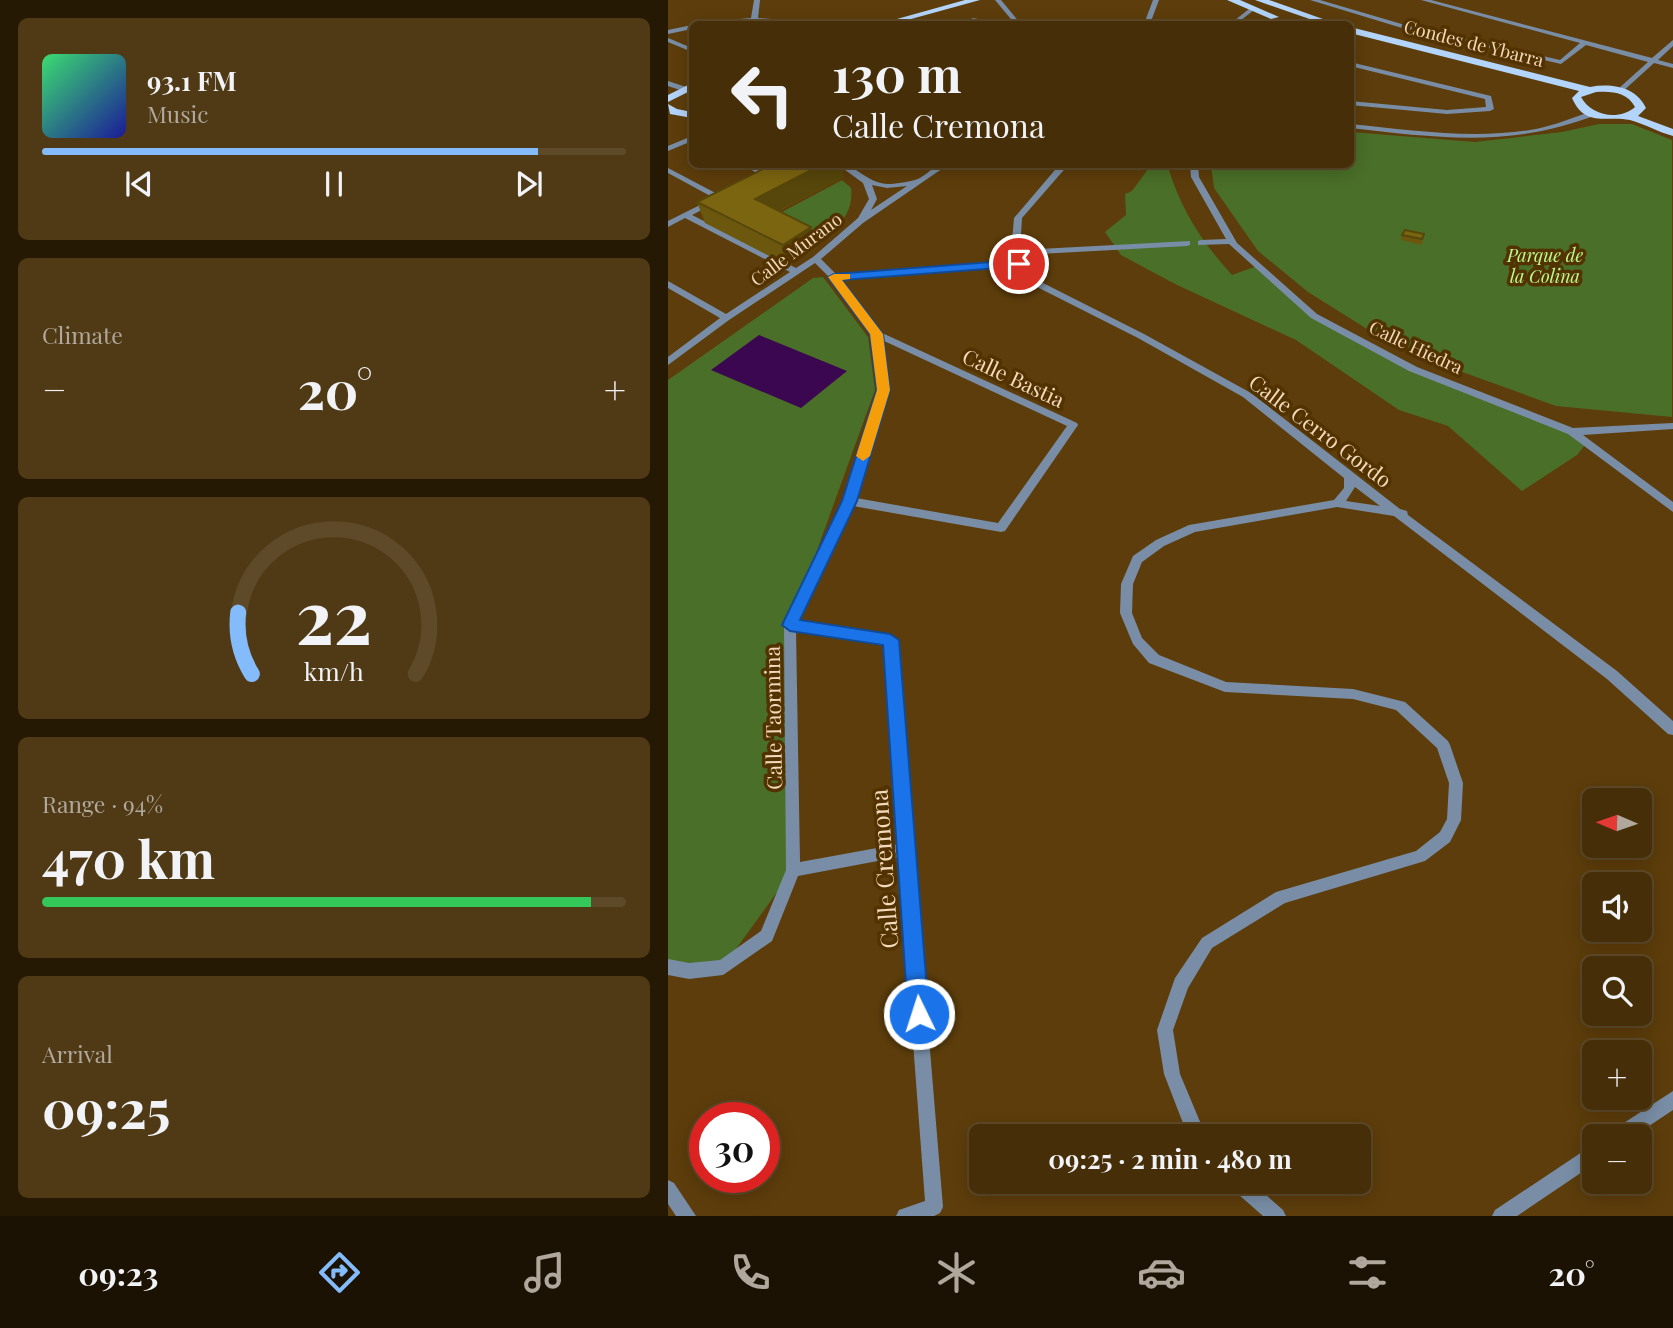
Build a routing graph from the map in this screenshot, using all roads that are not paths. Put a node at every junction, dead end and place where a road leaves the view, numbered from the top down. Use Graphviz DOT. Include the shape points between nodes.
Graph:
graph roads {
  1 [pos="757,0"];
  2 [pos="950,0"];
  3 [pos="975,0"];
  4 [pos="998,0"];
  5 [pos="1156,0"];
  6 [pos="1232,0"];
  7 [pos="1260,0"];
  8 [pos="1313,0"];
  9 [pos="1424,0"];
  10 [pos="1251,10"];
  11 [pos="975,19"];
  12 [pos="754,20"];
  13 [pos="742,21"];
  14 [pos="768,21"];
  15 [pos="879,21"];
  16 [pos="895,21"];
  17 [pos="972,21"];
  18 [pos="1016,21"];
  19 [pos="1148,21"];
  20 [pos="1237,21"];
  21 [pos="1290,21"];
  22 [pos="1323,21"];
  23 [pos="689,28"];
  24 [pos="1354,31"];
  25 [pos="668,32"];
  26 [pos="668,40"];
  27 [pos="1354,41"];
  28 [pos="1672,42"];
  29 [pos="1585,43"];
  30 [pos="689,49"];
  31 [pos="1652,61"];
  32 [pos="1354,65"];
  33 [pos="1672,66"];
  34 [pos="668,83"];
  35 [pos="688,87"];
  36 [pos="1588,90"];
  37 [pos="1621,92"];
  38 [pos="1577,98"];
  39 [pos="1354,103"];
  40 [pos="668,108"];
  41 [pos="1641,108"];
  42 [pos="1593,113"];
  43 [pos="687,114"];
  44 [pos="1629,116"];
  45 [pos="1672,121"];
  46 [pos="1354,126"];
  47 [pos="1672,133"];
  48 [pos="689,139"];
  49 [pos="668,149"];
  50 [pos="753,168"];
  51 [pos="847,168"];
  52 [pos="939,168"];
  53 [pos="1061,168"];
  54 [pos="1194,168"];
  55 [pos="668,170"];
  56 [pos="777,170"];
  57 [pos="766,175"];
  58 [pos="754,181"];
  59 [pos="868,182"];
  60 [pos="921,182"];
  61 [pos="732,192"];
  62 [pos="720,198"];
  63 [pos="668,214"];
  64 [pos="681,217"];
  65 [pos="860,221"];
  66 [pos="668,223"];
  67 [pos="1231,241"];
  68 [pos="1187,243"];
  69 [pos="1201,243"];
  70 [pos="1017,258"];
  71 [pos="816,259"];
  72 [pos="796,272"];
  73 [pos="834,277"];
  74 [pos="668,284"];
  75 [pos="726,318"];
  76 [pos="877,334"];
  77 [pos="668,362"];
  78 [pos="1672,426"];
  79 [pos="1572,432"];
  80 [pos="1349,477"];
  81 [pos="850,501"];
  82 [pos="1337,503"];
  83 [pos="1672,508"];
  84 [pos="1403,514"];
  85 [pos="790,625"];
  86 [pos="1672,730"];
  87 [pos="906,849"];
  88 [pos="793,870"];
  89 [pos="668,967"];
  90 [pos="1672,1100"];
  91 [pos="1193,1124"];
  92 [pos="1637,1124"];
  93 [pos="1582,1161"];
  94 [pos="668,1189"];
  95 [pos="1251,1194"];
  96 [pos="687,1216"];
  97 [pos="905,1216"];
  98 [pos="1277,1216"];
  99 [pos="1501,1216"];
  1 -- 12 [label="street"];
  2 -- 15 [label="main road"];
  3 -- 16 [label="main road"];
  4 -- 18 [label="street"];
  5 -- 19 [label="street"];
  6 -- 10 [label="main road"];
  7 -- 22 [label="main road"];
  8 -- 29 [label="street" via="1404,27 1561,62"];
  9 -- 29 [label="street"];
  10 -- 20 [label="street"];
  10 -- 21 [label="main road"];
  11 -- 17 [label="street"];
  12 -- 13 [label="street"];
  12 -- 14 [label="street"];
  23 -- 25 [label="street"];
  24 -- 36 [label="main road, Condes de Ybarra"];
  26 -- 30 [label="street"];
  27 -- 38 [label="main road, Condes de Ybarra"];
  28 -- 31 [label="street"];
  29 -- 31 [label="street"];
  31 -- 33 [label="street"];
  31 -- 37 [label="street"];
  32 -- 39 [label="street" via="1489,98 1490,110 1447,112"];
  34 -- 35 [label="street"];
  35 -- 40 [label="main road"];
  36 -- 37 [label="main road, Condes de Ybarra"];
  36 -- 38 [label="main road"];
  37 -- 41 [label="main road" via="1637,99"];
  38 -- 42 [label="main road" via="1580,106"];
  40 -- 43 [label="main road"];
  41 -- 44 [label="main road"];
  41 -- 45 [label="main road"];
  42 -- 44 [label="main road"];
  42 -- 46 [label="street" via="1548,129 1506,135"];
  44 -- 47 [label="main road"];
  48 -- 49 [label="street"];
  50 -- 57 [label="street"];
  51 -- 59 [label="street"];
  52 -- 60 [label="street, Calle Murano"];
  53 -- 70 [label="street" via="1017,218"];
  54 -- 67 [label="street, Calle Hiedra"];
  55 -- 62 [label="street"];
  56 -- 57 [label="street"];
  57 -- 58 [label="street"];
  59 -- 60 [label="street" via="887,186"];
  59 -- 65 [label="street" via="873,199"];
  60 -- 65 [label="street, Calle Murano"];
  61 -- 62 [label="street"];
  62 -- 64 [label="street"];
  63 -- 64 [label="street"];
  64 -- 66 [label="street"];
  64 -- 72 [label="street"];
  65 -- 71 [label="street, Calle Murano"];
  67 -- 69 [label="street"];
  67 -- 79 [label="street, Calle Hiedra" via="1314,316 1414,369"];
  68 -- 70 [label="street"];
  70 -- 73 [label="street"];
  70 -- 80 [label="street, Calle Cerro Gordo" via="1040,285 1247,396"];
  71 -- 72 [label="street, Calle Murano"];
  71 -- 73 [label="street"];
  72 -- 75 [label="street, Calle Murano"];
  73 -- 76 [label="street"];
  74 -- 75 [label="street"];
  75 -- 77 [label="street, Calle Murano"];
  76 -- 81 [label="street, Calle Taormina" via="883,390"];
  76 -- 81 [label="street, Calle Bastia" via="1073,425 1000,528"];
  78 -- 79 [label="street"];
  79 -- 83 [label="street, Calle Hiedra"];
  80 -- 82 [label="street" via="1350,489"];
  80 -- 84 [label="street, Calle Cerro Gordo"];
  81 -- 85 [label="street, Calle Taormina"];
  82 -- 84 [label="street"];
  82 -- 91 [label="street" via="1193,528 1137,559 1127,584 1126,613 1137,641 1154,659 1225,687 1353,694 1400,706 1443,745 1456,783 1454,820 1445,836 1420,856 1281,897 1207,943 1181,984 1165,1030 1172,1074"];
  84 -- 86 [label="street, Calle Cerro Gordo" via="1612,675"];
  85 -- 87 [label="street, Calle Cremona" via="890,640"];
  85 -- 88 [label="street, Calle Taormina"];
  87 -- 88 [label="street"];
  87 -- 97 [label="street, Calle Cremona" via="933,1207"];
  88 -- 89 [label="street, Calle Taormina" via="767,936 723,967 689,971"];
  90 -- 92 [label="street"];
  93 -- 99 [label="street"];
  94 -- 96 [label="street"];
  95 -- 98 [label="street"];
}
